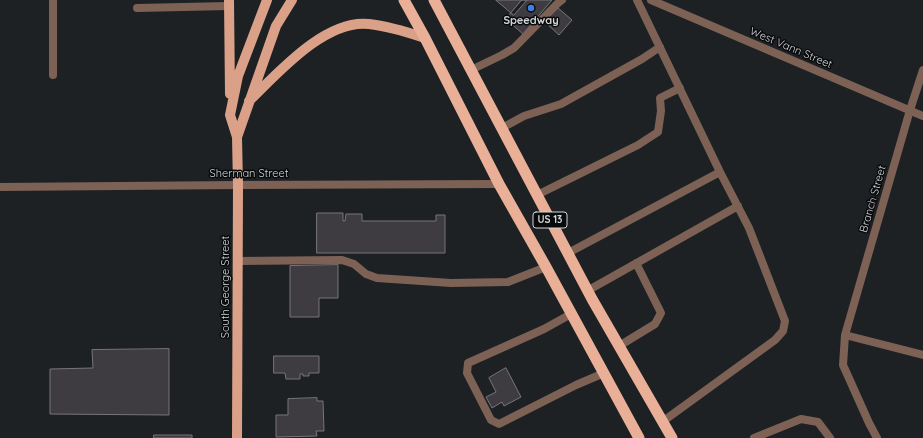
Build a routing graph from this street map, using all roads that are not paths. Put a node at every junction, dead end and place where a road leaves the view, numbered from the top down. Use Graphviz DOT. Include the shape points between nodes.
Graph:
graph roads {
  1 [pos="53,0"];
  2 [pos="267,0"];
  3 [pos="292,0"];
  4 [pos="404,0"];
  5 [pos="434,0"];
  6 [pos="562,0"];
  7 [pos="637,0"];
  8 [pos="651,0"];
  9 [pos="229,3"];
  10 [pos="137,8"];
  11 [pos="425,38"];
  12 [pos="660,47"];
  13 [pos="471,70"];
  14 [pos="923,70"];
  15 [pos="54,75"];
  16 [pos="680,88"];
  17 [pos="249,101"];
  18 [pos="910,110"];
  19 [pos="230,115"];
  20 [pos="923,116"];
  21 [pos="502,128"];
  22 [pos="237,137"];
  23 [pos="720,172"];
  24 [pos="238,184"];
  25 [pos="499,184"];
  26 [pos="0,187"];
  27 [pos="537,195"];
  28 [pos="738,206"];
  29 [pos="568,253"];
  30 [pos="238,262"];
  31 [pos="636,263"];
  32 [pos="546,267"];
  33 [pos="588,291"];
  34 [pos="571,314"];
  35 [pos="845,334"];
  36 [pos="619,346"];
  37 [pos="923,356"];
  38 [pos="604,373"];
  39 [pos="662,422"];
  40 [pos="238,438"];
  41 [pos="639,438"];
  42 [pos="672,438"];
  43 [pos="754,438"];
  44 [pos="830,438"];
  45 [pos="877,438"];
  1 -- 15 [label="street"];
  2 -- 19 [label="main road, South George Street" via="238,76"];
  3 -- 17 [label="main road, South George Street" via="276,26"];
  4 -- 11 [label="highway, US 13"];
  5 -- 13 [label="highway, US 13"];
  6 -- 13 [label="street" via="514,48"];
  7 -- 12 [label="street"];
  8 -- 18 [label="street, West Vann Street"];
  9 -- 10 [label="street"];
  9 -- 19 [label="main road"];
  11 -- 17 [label="main road" via="398,29 368,24 341,27 294,58"];
  11 -- 25 [label="highway, US 13"];
  12 -- 16 [label="street"];
  12 -- 21 [label="street" via="561,104 524,116"];
  13 -- 21 [label="highway, US 13"];
  14 -- 18 [label="street, Branch Street"];
  16 -- 23 [label="street"];
  16 -- 27 [label="street" via="660,98 658,132 638,145"];
  17 -- 22 [label="main road, South George Street"];
  18 -- 20 [label="street, West Vann Street"];
  18 -- 35 [label="street, Branch Street"];
  19 -- 22 [label="main road, South George Street"];
  21 -- 27 [label="highway, US 13"];
  22 -- 24 [label="main road, South George Street"];
  23 -- 28 [label="street"];
  23 -- 29 [label="street"];
  24 -- 25 [label="street, Sherman Street"];
  24 -- 26 [label="street, Sherman Street"];
  24 -- 30 [label="main road, South George Street"];
  25 -- 32 [label="highway, US 13"];
  27 -- 29 [label="highway, US 13"];
  28 -- 31 [label="street"];
  28 -- 39 [label="street" via="777,298 785,321 783,332 776,340"];
  29 -- 33 [label="highway, US 13"];
  30 -- 32 [label="street" via="342,260 377,278 451,283 508,282"];
  30 -- 40 [label="main road, South George Street"];
  31 -- 33 [label="street"];
  31 -- 36 [label="street" via="661,313 655,324"];
  32 -- 34 [label="highway, US 13"];
  33 -- 36 [label="highway, US 13"];
  34 -- 38 [label="highway, US 13"];
  34 -- 38 [label="street" via="468,363 467,373 491,420 499,424"];
  35 -- 37 [label="street"];
  35 -- 45 [label="street, Branch Street" via="844,365"];
  36 -- 39 [label="highway, US 13"];
  38 -- 41 [label="highway, US 13"];
  39 -- 42 [label="highway, US 13"];
  43 -- 44 [label="street" via="801,418 818,422"];
}
